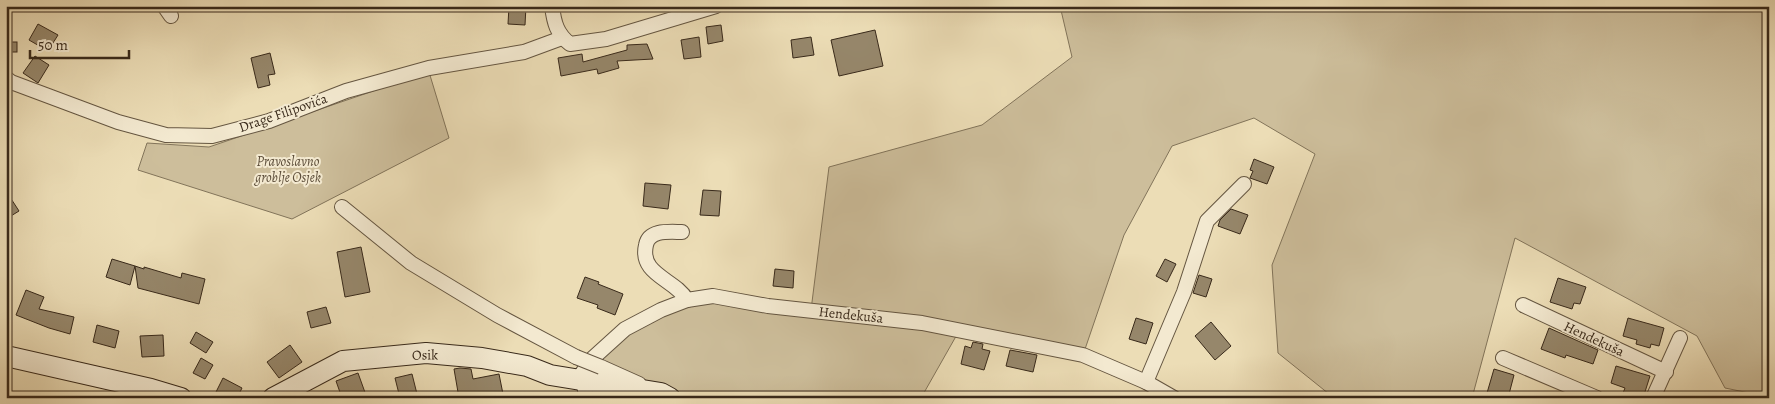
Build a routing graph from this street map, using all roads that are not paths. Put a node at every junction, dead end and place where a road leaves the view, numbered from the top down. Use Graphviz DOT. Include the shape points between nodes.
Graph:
graph roads {
  1 [pos="552,6"];
  2 [pos="716,6"];
  3 [pos="562,38"];
  4 [pos="6,78"];
  5 [pos="1244,184"];
  6 [pos="342,207"];
  7 [pos="682,232"];
  8 [pos="687,300"];
  9 [pos="1523,305"];
  10 [pos="1680,338"];
  11 [pos="6,356"];
  12 [pos="1503,358"];
  13 [pos="1666,372"];
  14 [pos="1146,382"];
  15 [pos="582,387"];
  16 [pos="665,395"];
  17 [pos="181,398"];
  18 [pos="272,398"];
  19 [pos="1174,398"];
  20 [pos="1597,398"];
  21 [pos="1654,398"];
  1 -- 3 [label="street" via="556,29"];
  2 -- 3 [label="street, Drage Filipovića" via="606,39 570,44"];
  3 -- 4 [label="street, Drage Filipovića" via="524,52 429,68 346,91 269,121 212,136 166,135 118,122"];
  5 -- 14 [label="street" via="1207,221 1184,292"];
  6 -- 16 [label="street, bridge" via="411,263 497,315 576,357"];
  7 -- 8 [label="street" via="653,235 646,244 645,257 653,272 676,286"];
  8 -- 14 [label="street, Hendekuša" via="713,296 768,306 922,323 1083,356"];
  8 -- 15 [label="street, Hendekuša" via="625,329 592,358"];
  9 -- 13 [label="street, Hendekuša"];
  10 -- 13 [label="street"];
  11 -- 17 [label="main road"];
  12 -- 20 [label="street"];
  13 -- 21 [label="street"];
  14 -- 19 [label="street, Hendekuša"];
  15 -- 16 [label="main road, Osik"];
  15 -- 18 [label="main road, Osik" via="527,366 426,353 344,361"];
}
